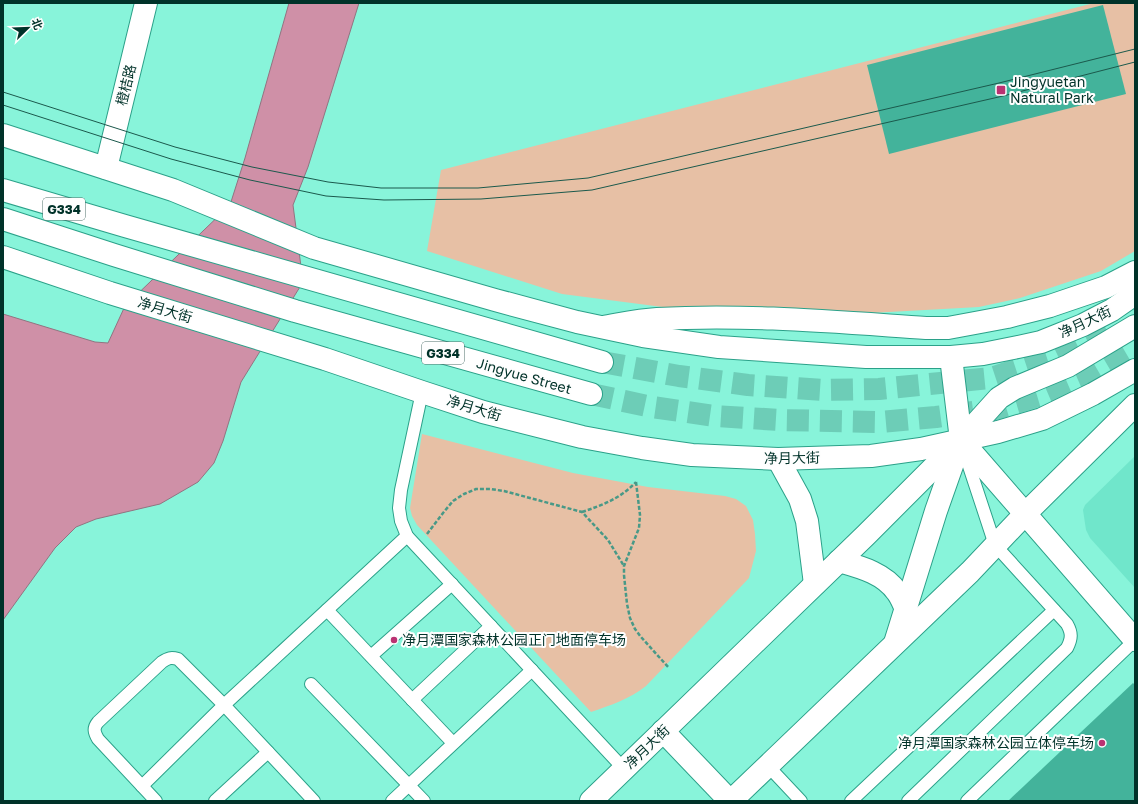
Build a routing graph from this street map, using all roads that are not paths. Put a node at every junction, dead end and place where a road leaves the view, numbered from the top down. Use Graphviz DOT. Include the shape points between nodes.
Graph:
graph roads {
  1 [pos="146,3"];
  2 [pos="3,135"];
  3 [pos="106,168"];
  4 [pos="3,190"];
  5 [pos="3,219"];
  6 [pos="3,257"];
  7 [pos="1135,272"];
  8 [pos="1135,294"];
  9 [pos="1135,326"];
  10 [pos="603,327"];
  11 [pos="951,357"];
  12 [pos="602,362"];
  13 [pos="1135,370"];
  14 [pos="422,392"];
  15 [pos="591,394"];
  16 [pos="1135,405"];
  17 [pos="961,440"];
  18 [pos="778,459"];
  19 [pos="1025,514"];
  20 [pos="408,536"];
  21 [pos="995,546"];
  22 [pos="839,561"];
  23 [pos="452,584"];
  24 [pos="815,584"];
  25 [pos="906,609"];
  26 [pos="327,610"];
  27 [pos="1054,610"];
  28 [pos="491,626"];
  29 [pos="1135,640"];
  30 [pos="894,646"];
  31 [pos="371,656"];
  32 [pos="532,670"];
  33 [pos="311,684"];
  34 [pos="412,700"];
  35 [pos="224,705"];
  36 [pos="663,731"];
  37 [pos="453,744"];
  38 [pos="268,752"];
  39 [pos="768,766"];
  40 [pos="624,769"];
  41 [pos="408,785"];
  42 [pos="142,786"];
  43 [pos="310,800"];
  44 [pos="156,801"];
  45 [pos="215,801"];
  46 [pos="392,801"];
  47 [pos="424,801"];
  48 [pos="591,801"];
  49 [pos="731,801"];
  50 [pos="801,801"];
  51 [pos="851,801"];
  52 [pos="908,801"];
  53 [pos="967,801"];
  1 -- 3 [label="main road, 橙桔路"];
  2 -- 3 [label="main road, 净月大街"];
  3 -- 10 [label="main road, 净月大街" via="174,190 314,248 495,300"];
  4 -- 12 [label="main road, G334"];
  5 -- 15 [label="main road, Jingyue Street / G334" via="295,311"];
  6 -- 14 [label="main road, 净月大街"];
  7 -- 10 [label="main road, 净月大街" via="1106,286 1050,306 948,328 741,317 656,319"];
  8 -- 11 [label="main road, 净月大街" via="1083,325 1041,342 983,354"];
  9 -- 17 [label="main road, 净月大街" via="1068,366 1015,388 999,398"];
  10 -- 11 [label="main road, 净月大街" via="719,347 866,357"];
  11 -- 17 [label="main road"];
  13 -- 17 [label="main road, 净月大街" via="1094,394 1042,419"];
  14 -- 18 [label="main road, 净月大街" via="483,412 582,437 635,447 692,455"];
  14 -- 20 [label="lane" via="399,508 401,521"];
  16 -- 19 [label="main road"];
  17 -- 18 [label="main road, 净月大街" via="871,456"];
  17 -- 19 [label="main road"];
  17 -- 21 [label="lane"];
  17 -- 22 [label="main road, 净月大街"];
  17 -- 25 [label="main road"];
  18 -- 24 [label="main road" via="800,499 807,521"];
  19 -- 21 [label="main road"];
  19 -- 29 [label="main road"];
  20 -- 23 [label="lane"];
  20 -- 26 [label="lane"];
  21 -- 27 [label="lane"];
  21 -- 30 [label="main road"];
  22 -- 24 [label="main road, 净月大街"];
  22 -- 25 [label="main road" via="865,569 889,583"];
  23 -- 28 [label="lane"];
  23 -- 31 [label="lane"];
  24 -- 36 [label="main road, 净月大街"];
  25 -- 30 [label="main road"];
  26 -- 31 [label="lane"];
  26 -- 35 [label="lane"];
  27 -- 51 [label="lane"];
  27 -- 52 [label="lane" via="1071,631 1072,639 1067,648"];
  28 -- 32 [label="lane"];
  28 -- 34 [label="lane"];
  29 -- 53 [label="lane"];
  30 -- 39 [label="main road"];
  31 -- 34 [label="lane"];
  32 -- 37 [label="lane"];
  32 -- 40 [label="lane"];
  33 -- 41 [label="lane"];
  34 -- 37 [label="lane"];
  35 -- 38 [label="lane"];
  35 -- 42 [label="lane"];
  35 -- 42 [label="lane" via="174,657 162,662 98,722 94,727 98,739"];
  36 -- 40 [label="main road, 净月大街"];
  36 -- 49 [label="main road"];
  37 -- 41 [label="lane"];
  38 -- 43 [label="lane"];
  38 -- 45 [label="lane"];
  39 -- 49 [label="main road"];
  39 -- 50 [label="lane"];
  40 -- 48 [label="main road, 净月大街"];
  41 -- 46 [label="lane"];
  41 -- 47 [label="lane"];
  42 -- 44 [label="lane"];
}
